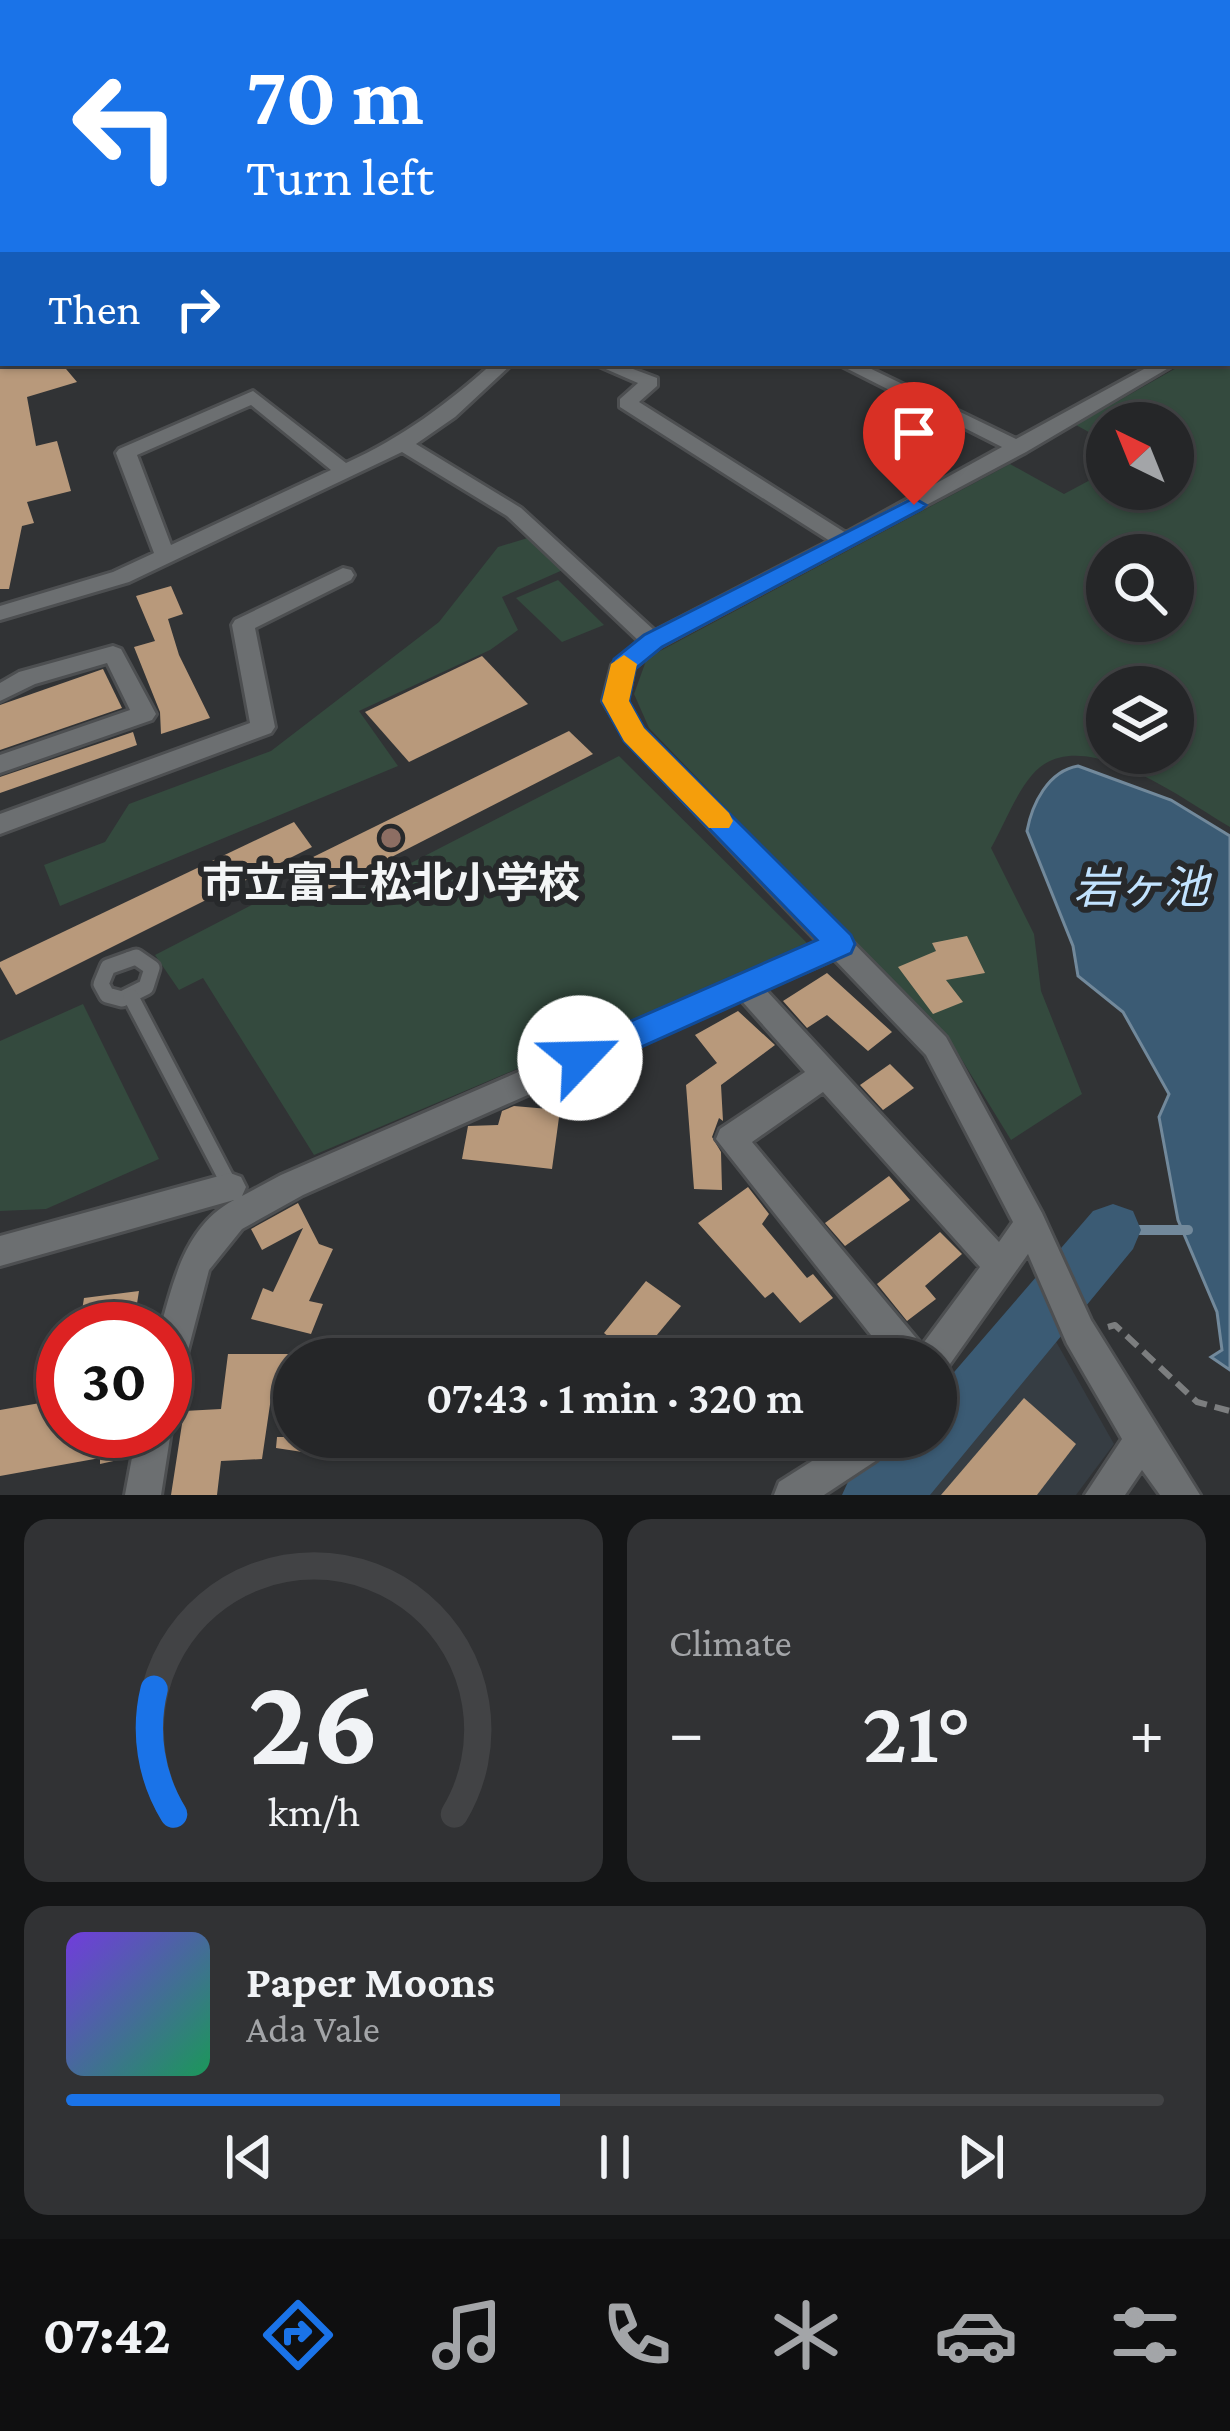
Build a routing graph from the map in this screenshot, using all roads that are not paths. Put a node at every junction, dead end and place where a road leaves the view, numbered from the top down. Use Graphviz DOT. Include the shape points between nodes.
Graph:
graph roads {
  1 [pos="501,366"];
  2 [pos="609,366"];
  3 [pos="851,366"];
  4 [pos="1152,366"];
  5 [pos="403,444"];
  6 [pos="1018,448"];
  7 [pos="345,472"];
  8 [pos="844,542"];
  9 [pos="166,558"];
  10 [pos="343,575"];
  11 [pos="0,613"];
  12 [pos="653,641"];
  13 [pos="0,693"];
  14 [pos="0,764"];
  15 [pos="0,824"];
  16 [pos="840,944"];
  17 [pos="745,986"];
  18 [pos="131,997"];
  19 [pos="825,1074"];
  20 [pos="230,1187"];
  21 [pos="1031,1224"];
  22 [pos="0,1252"];
  23 [pos="1000,1266"];
  24 [pos="184,1302"];
  25 [pos="895,1338"];
  26 [pos="948,1338"];
  27 [pos="1142,1440"];
  28 [pos="149,1458"];
  29 [pos="849,1458"];
  30 [pos="143,1495"];
  31 [pos="792,1495"];
  32 [pos="1103,1495"];
  33 [pos="1183,1495"];
  1 -- 5 [label="street"];
  2 -- 8 [label="street" via="651,382 627,403"];
  3 -- 6 [label="street"];
  4 -- 6 [label="street"];
  5 -- 7 [label="street"];
  5 -- 12 [label="street" via="514,512"];
  6 -- 8 [label="street"];
  7 -- 9 [label="street"];
  7 -- 9 [label="street" via="253,397 126,453"];
  8 -- 12 [label="street"];
  9 -- 11 [label="street"];
  10 -- 15 [label="street" via="243,625 263,727"];
  12 -- 16 [label="street" via="623,665 615,701 634,734"];
  13 -- 14 [label="street" via="113,654 144,714"];
  16 -- 17 [label="street"];
  16 -- 21 [label="street" via="936,1046"];
  17 -- 19 [label="street"];
  17 -- 24 [label="street" via="231,1218 195,1262"];
  18 -- 20 [label="lane"];
  19 -- 23 [label="street"];
  19 -- 25 [label="street" via="731,1139"];
  20 -- 22 [label="street"];
  21 -- 23 [label="street"];
  21 -- 27 [label="street" via="1078,1332"];
  23 -- 26 [label="street"];
  27 -- 32 [label="street"];
  27 -- 33 [label="street"];
  28 -- 30 [label="street"];
  29 -- 31 [label="street"];
}
